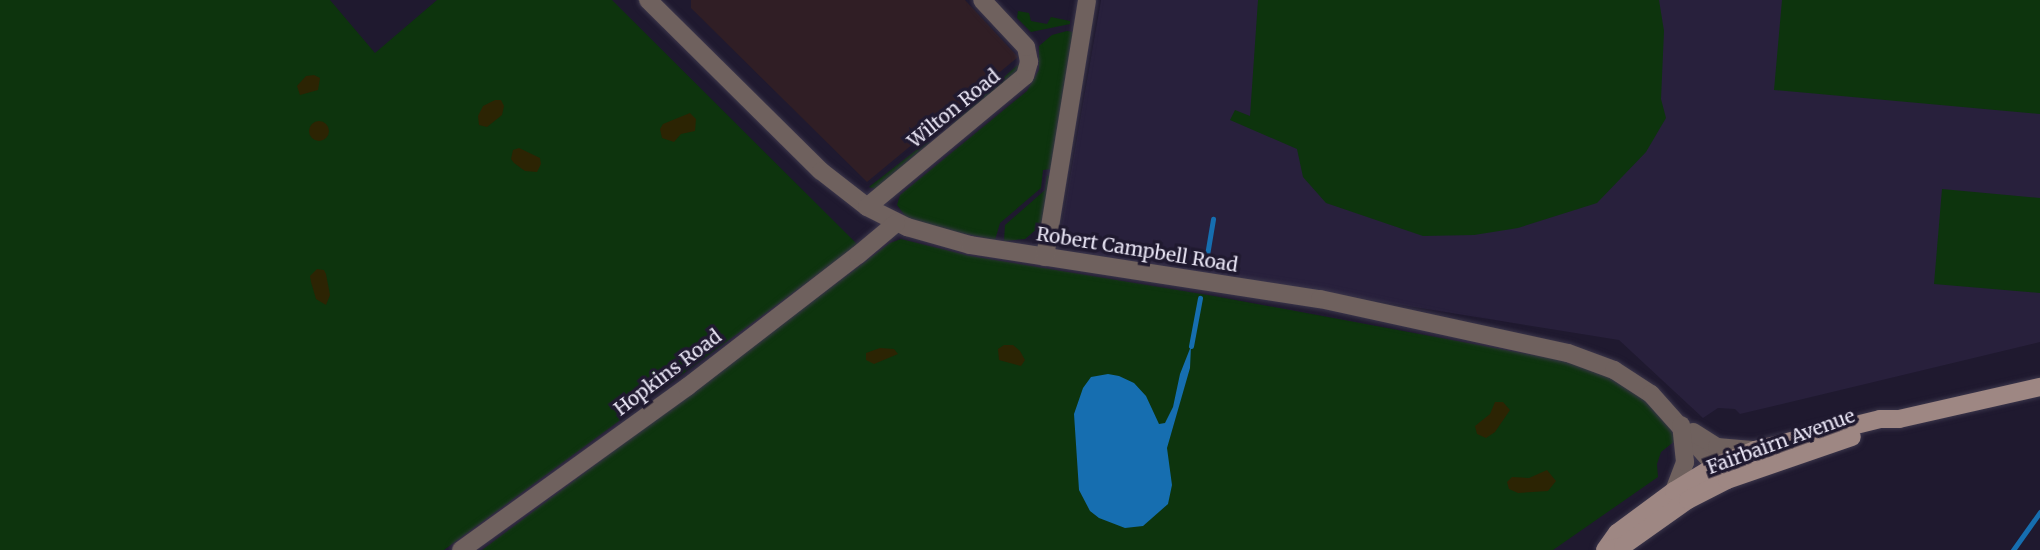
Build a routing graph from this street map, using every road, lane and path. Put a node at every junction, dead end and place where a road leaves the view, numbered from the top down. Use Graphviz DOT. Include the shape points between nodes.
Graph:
graph roads {
  1 [pos="648,0"];
  2 [pos="982,0"];
  3 [pos="1087,0"];
  4 [pos="867,207"];
  5 [pos="896,223"];
  6 [pos="1045,257"];
  7 [pos="2040,387"];
  8 [pos="1899,419"];
  9 [pos="1681,425"];
  10 [pos="1755,450"];
  11 [pos="1715,466"];
  12 [pos="1727,480"];
  13 [pos="1674,491"];
  14 [pos="461,550"];
  15 [pos="1606,550"];
  1 -- 4 [label="street, Robert Campbell Road" via="790,143"];
  2 -- 4 [label="street, Wilton Road" via="1026,47 1029,62 1025,76"];
  3 -- 6 [label="street"];
  4 -- 5 [label="street, Robert Campbell Road"];
  5 -- 6 [label="street, Robert Campbell Road" via="955,242"];
  5 -- 14 [label="street, Hopkins Road" via="687,387"];
  6 -- 9 [label="street, Robert Campbell Road" via="1320,299 1568,353 1614,370 1651,394"];
  7 -- 8 [label="main road, Fairbairn Avenue"];
  8 -- 10 [label="main road, Fairbairn Avenue" via="1880,419"];
  8 -- 12 [label="main road, Fairbairn Avenue" via="1880,430"];
  9 -- 10 [label="street, Robert Campbell Road" via="1717,446"];
  9 -- 11 [label="street, Robert Campbell Road"];
  9 -- 13 [label="street" via="1685,462"];
  10 -- 11 [label="main road, Fairbairn Avenue"];
  11 -- 12 [label="street, Robert Campbell Road"];
  11 -- 13 [label="main road, Fairbairn Avenue"];
  12 -- 15 [label="main road, Fairbairn Avenue" via="1688,500 1623,545"];
  13 -- 15 [label="main road, Fairbairn Avenue" via="1617,533"];
}
